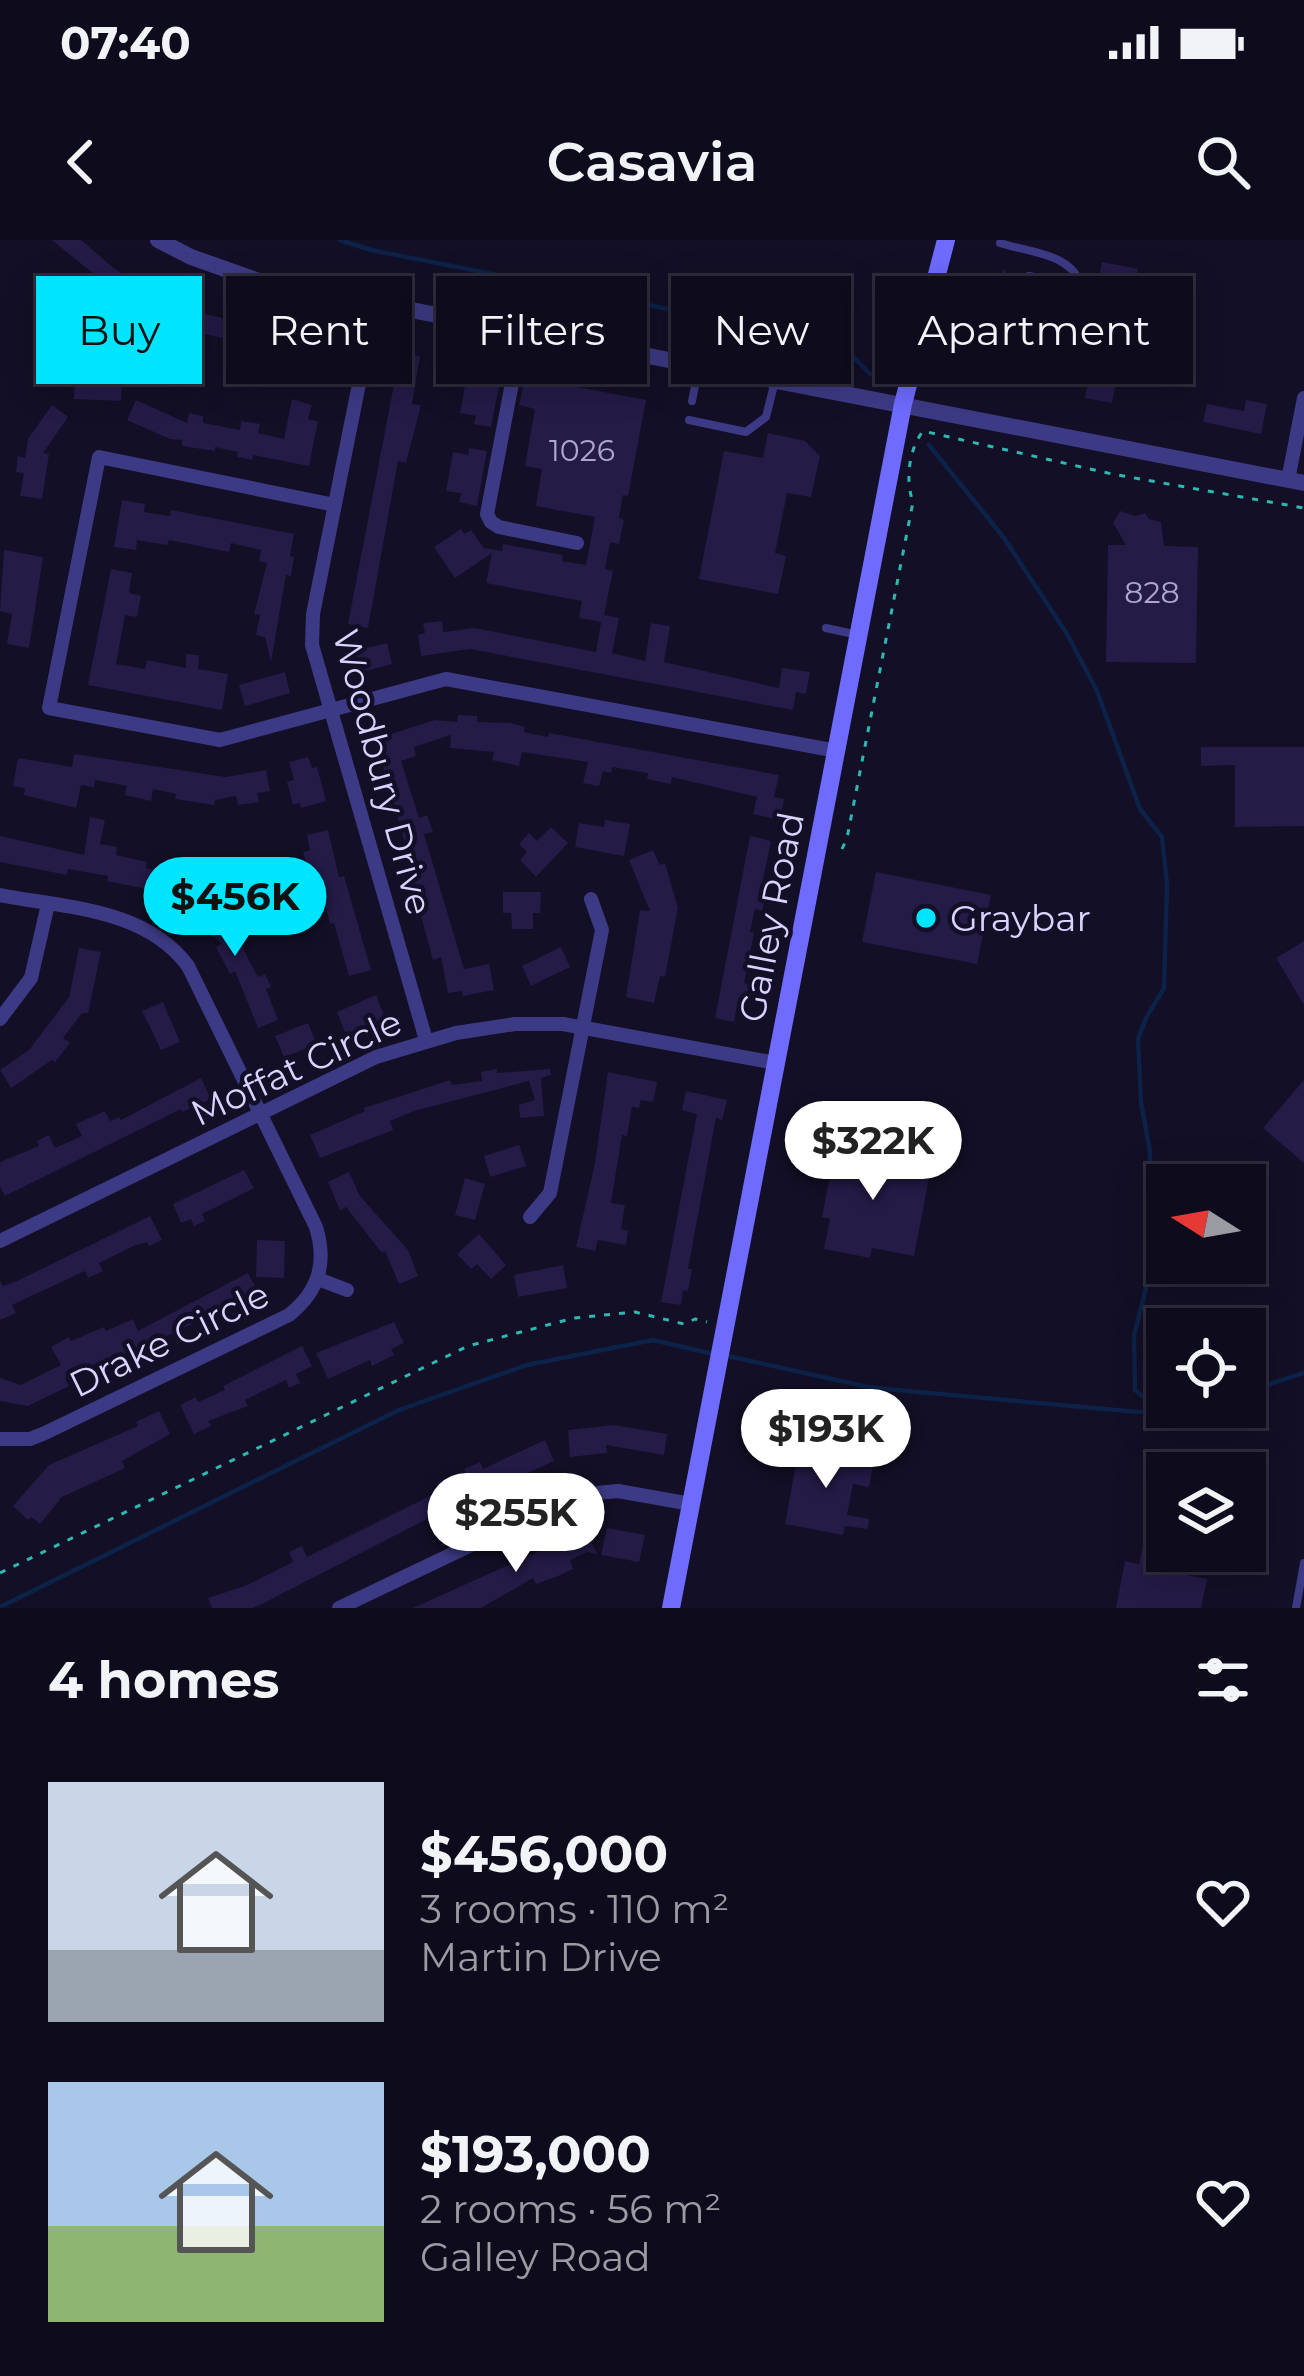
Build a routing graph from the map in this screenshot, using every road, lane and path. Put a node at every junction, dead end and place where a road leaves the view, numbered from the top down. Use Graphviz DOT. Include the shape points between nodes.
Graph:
graph roads {
  1 [pos="158,240"];
  2 [pos="946,240"];
  3 [pos="1000,243"];
  4 [pos="241,276"];
  5 [pos="1077,276"];
  6 [pos="359,384"];
  7 [pos="512,384"];
  8 [pos="695,384"];
  9 [pos="774,384"];
  10 [pos="796,384"];
  11 [pos="1304,398"];
  12 [pos="692,401"];
  13 [pos="903,404"];
  14 [pos="689,420"];
  15 [pos="1296,481"];
  16 [pos="335,505"];
  17 [pos="1304,508"];
  18 [pos="577,543"];
  19 [pos="826,628"];
  20 [pos="859,635"];
  21 [pos="330,712"];
  22 [pos="837,751"];
  23 [pos="842,849"];
  24 [pos="0,895"];
  25 [pos="591,899"];
  26 [pos="47,904"];
  27 [pos="0,1019"];
  28 [pos="583,1027"];
  29 [pos="426,1040"];
  30 [pos="776,1063"];
  31 [pos="261,1115"];
  32 [pos="530,1217"];
  33 [pos="0,1240"];
  34 [pos="318,1279"];
  35 [pos="347,1289"];
  36 [pos="726,1326"];
  37 [pos="0,1439"];
  38 [pos="691,1504"];
  39 [pos="1304,1563"];
  40 [pos="0,1573"];
  41 [pos="339,1608"];
  42 [pos="671,1608"];
  43 [pos="1295,1608"];
  1 -- 4 [label="street"];
  2 -- 13 [label="main road, Galley Road"];
  3 -- 5 [label="lane" via="1072,266"];
  6 -- 16 [label="street, Woodbury Drive"];
  7 -- 18 [label="street" via="488,514 499,527"];
  8 -- 12 [label="lane"];
  9 -- 14 [label="lane" via="766,417 746,431"];
  10 -- 13 [label="street"];
  11 -- 15 [label="street"];
  13 -- 15 [label="street"];
  13 -- 20 [label="main road, Galley Road"];
  16 -- 21 [label="street, Woodbury Drive" via="312,629"];
  16 -- 21 [label="street" via="99,457 49,708 220,740"];
  17 -- 23 [label="path" via="923,431 909,471 913,502"];
  19 -- 20 [label="lane"];
  20 -- 22 [label="main road, Galley Road"];
  21 -- 22 [label="street" via="446,679"];
  21 -- 29 [label="street, Woodbury Drive"];
  22 -- 30 [label="main road, Galley Road"];
  24 -- 26 [label="street, Drake Circle"];
  25 -- 28 [label="street" via="602,930"];
  26 -- 27 [label="street" via="32,978"];
  26 -- 31 [label="street, Drake Circle" via="135,922 176,949"];
  28 -- 29 [label="street, Moffat Circle" via="515,1024"];
  28 -- 30 [label="street, Moffat Circle"];
  28 -- 32 [label="street" via="550,1192"];
  29 -- 31 [label="street, Moffat Circle"];
  30 -- 36 [label="main road, Galley Road"];
  31 -- 33 [label="street, Moffat Circle"];
  31 -- 34 [label="street, Drake Circle" via="316,1227"];
  34 -- 35 [label="street"];
  34 -- 37 [label="street, Drake Circle" via="289,1315 45,1433"];
  36 -- 38 [label="main road, Galley Road"];
  36 -- 40 [label="path" via="635,1312 574,1318 469,1346"];
  38 -- 41 [label="street" via="619,1491 576,1495"];
  38 -- 42 [label="main road, Galley Road"];
  39 -- 43 [label="lane"];
}
